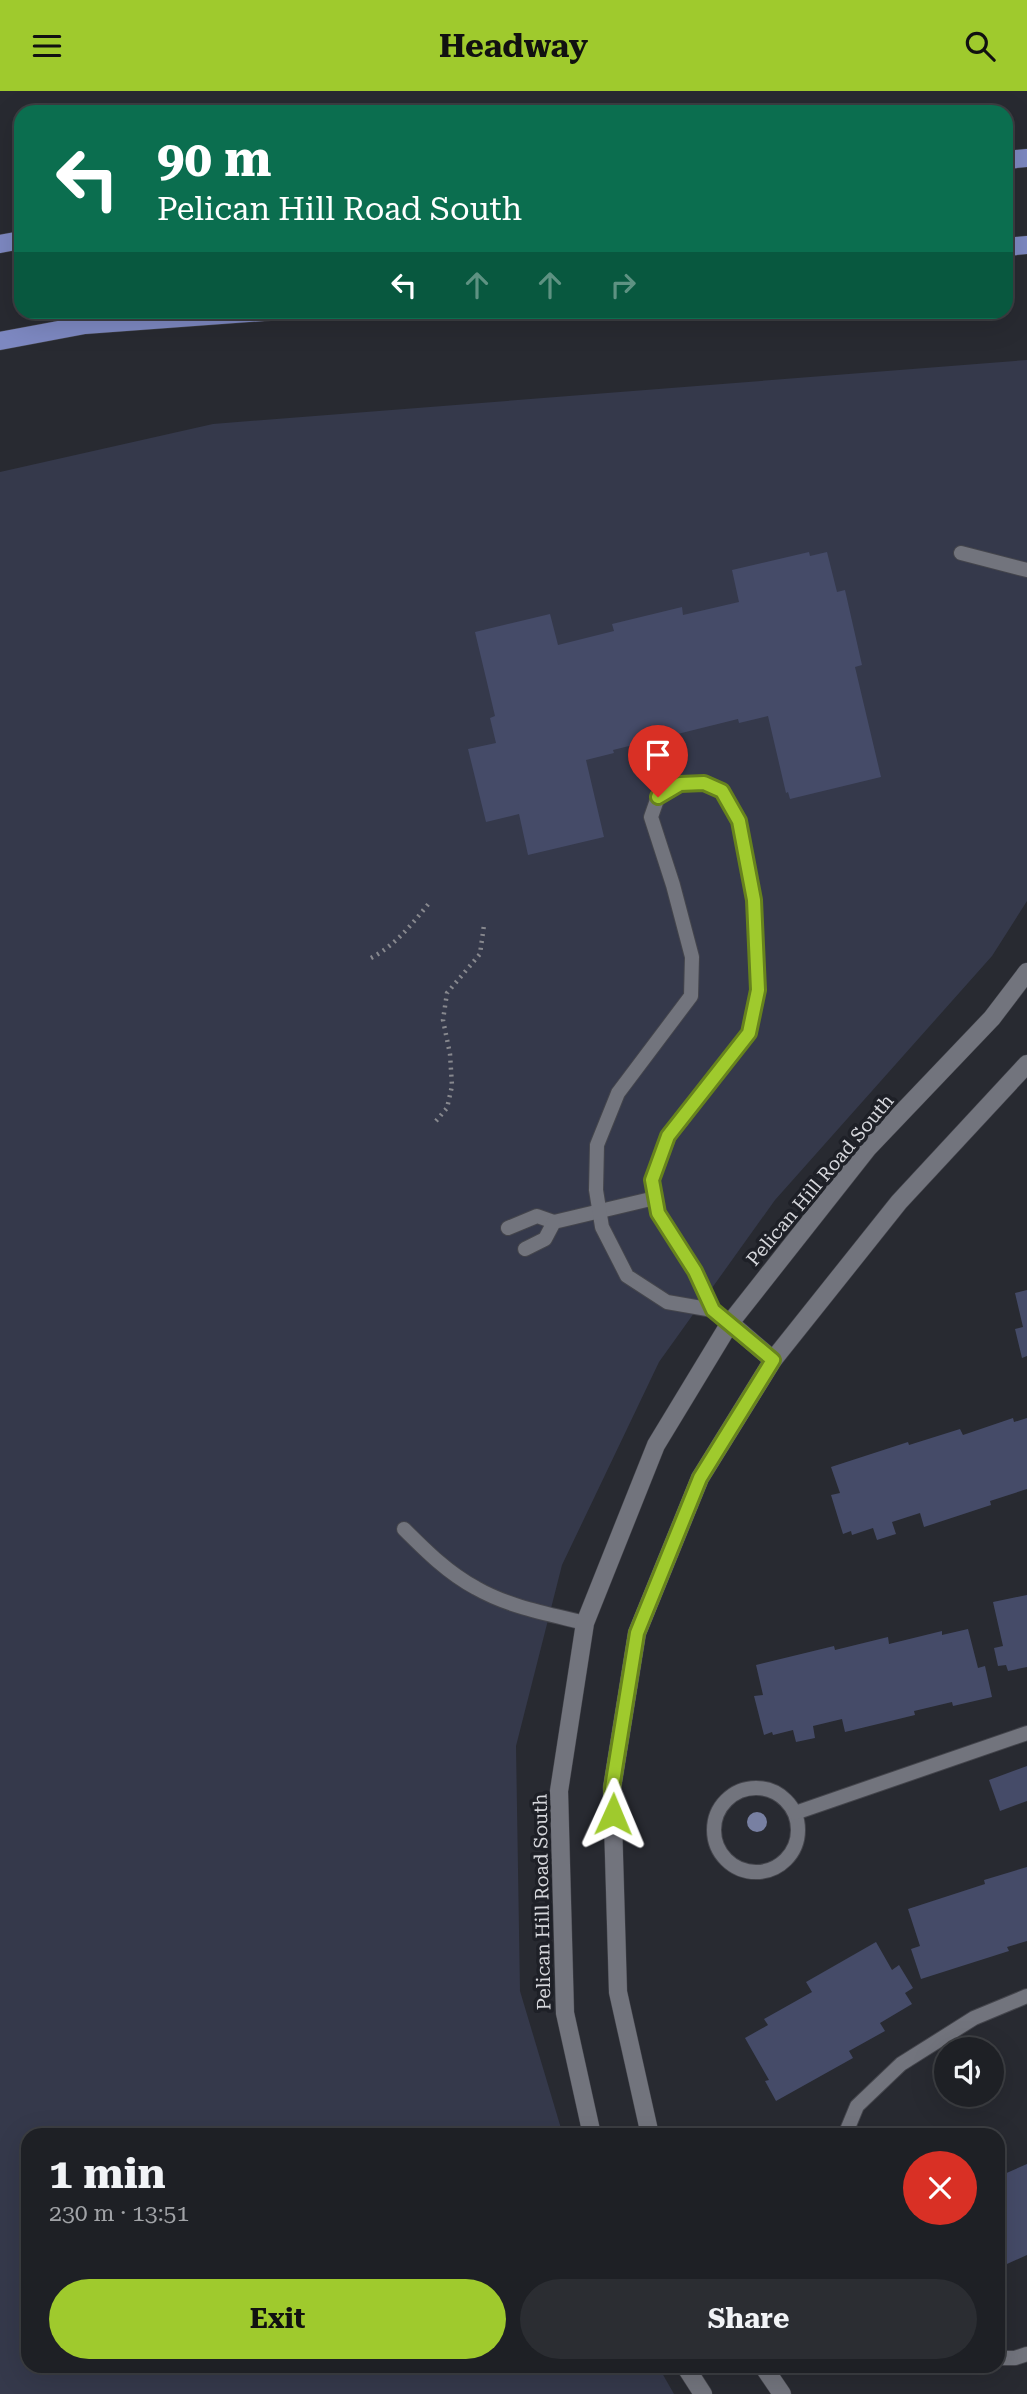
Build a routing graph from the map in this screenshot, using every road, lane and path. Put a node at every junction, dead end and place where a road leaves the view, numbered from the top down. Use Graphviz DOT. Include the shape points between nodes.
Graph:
graph roads {
  1 [pos="168,319"];
  2 [pos="0,341"];
  3 [pos="961,553"];
  4 [pos="1027,570"];
  5 [pos="430,902"];
  6 [pos="484,925"];
  7 [pos="371,958"];
  8 [pos="1027,972"];
  9 [pos="1027,1064"];
  10 [pos="436,1121"];
  11 [pos="655,1198"];
  12 [pos="600,1212"];
  13 [pos="554,1222"];
  14 [pos="508,1228"];
  15 [pos="526,1249"];
  16 [pos="713,1310"];
  17 [pos="730,1323"];
  18 [pos="773,1360"];
  19 [pos="404,1529"];
  20 [pos="585,1623"];
  21 [pos="1027,1733"];
  22 [pos="795,1813"];
  23 [pos="1027,1996"];
  24 [pos="590,2128"];
  25 [pos="648,2128"];
  26 [pos="848,2128"];
  27 [pos="1027,2354"];
  28 [pos="1005,2358"];
  29 [pos="690,2373"];
  30 [pos="768,2373"];
  31 [pos="703,2394"];
  32 [pos="782,2394"];
  1 -- 2 [label="main road" via="85,325"];
  3 -- 4 [label="lane"];
  5 -- 7 [label="path" via="387,950"];
  6 -- 10 [label="path" via="480,954 447,993 443,1020 452,1086 447,1108"];
  8 -- 17 [label="street, Pelican Hill Road South" via="992,1018 869,1148"];
  9 -- 18 [label="street" via="899,1202"];
  11 -- 12 [label="lane"];
  11 -- 12 [label="lane" via="652,1180 668,1136 749,1033 758,990 754,900 739,821 722,791 704,783 680,784 658,797 651,817 692,957 691,996 618,1093 597,1145"];
  11 -- 16 [label="lane" via="658,1213 695,1271"];
  12 -- 13 [label="lane"];
  12 -- 16 [label="lane" via="602,1227 627,1276 667,1302"];
  13 -- 14 [label="lane" via="537,1216"];
  13 -- 15 [label="lane" via="545,1239"];
  16 -- 17 [label="lane"];
  17 -- 18 [label="street"];
  17 -- 20 [label="street, Pelican Hill Road South" via="656,1445"];
  18 -- 25 [label="street" via="700,1478 637,1633 612,1788 618,1992"];
  19 -- 20 [label="lane" via="433,1558 476,1589 521,1607"];
  20 -- 24 [label="street, Pelican Hill Road South" via="559,1791 565,2013"];
  21 -- 22 [label="lane"];
  22 -- 22 [label="lane" via="778,1793 764,1788 738,1791 727,1800 714,1824 720,1851 740,1868 754,1871 781,1864 797,1841"];
  23 -- 26 [label="lane" via="974,2018 901,2064 857,2106"];
  27 -- 28 [label="lane"];
  29 -- 31 [label="street"];
  30 -- 32 [label="street"];
}
